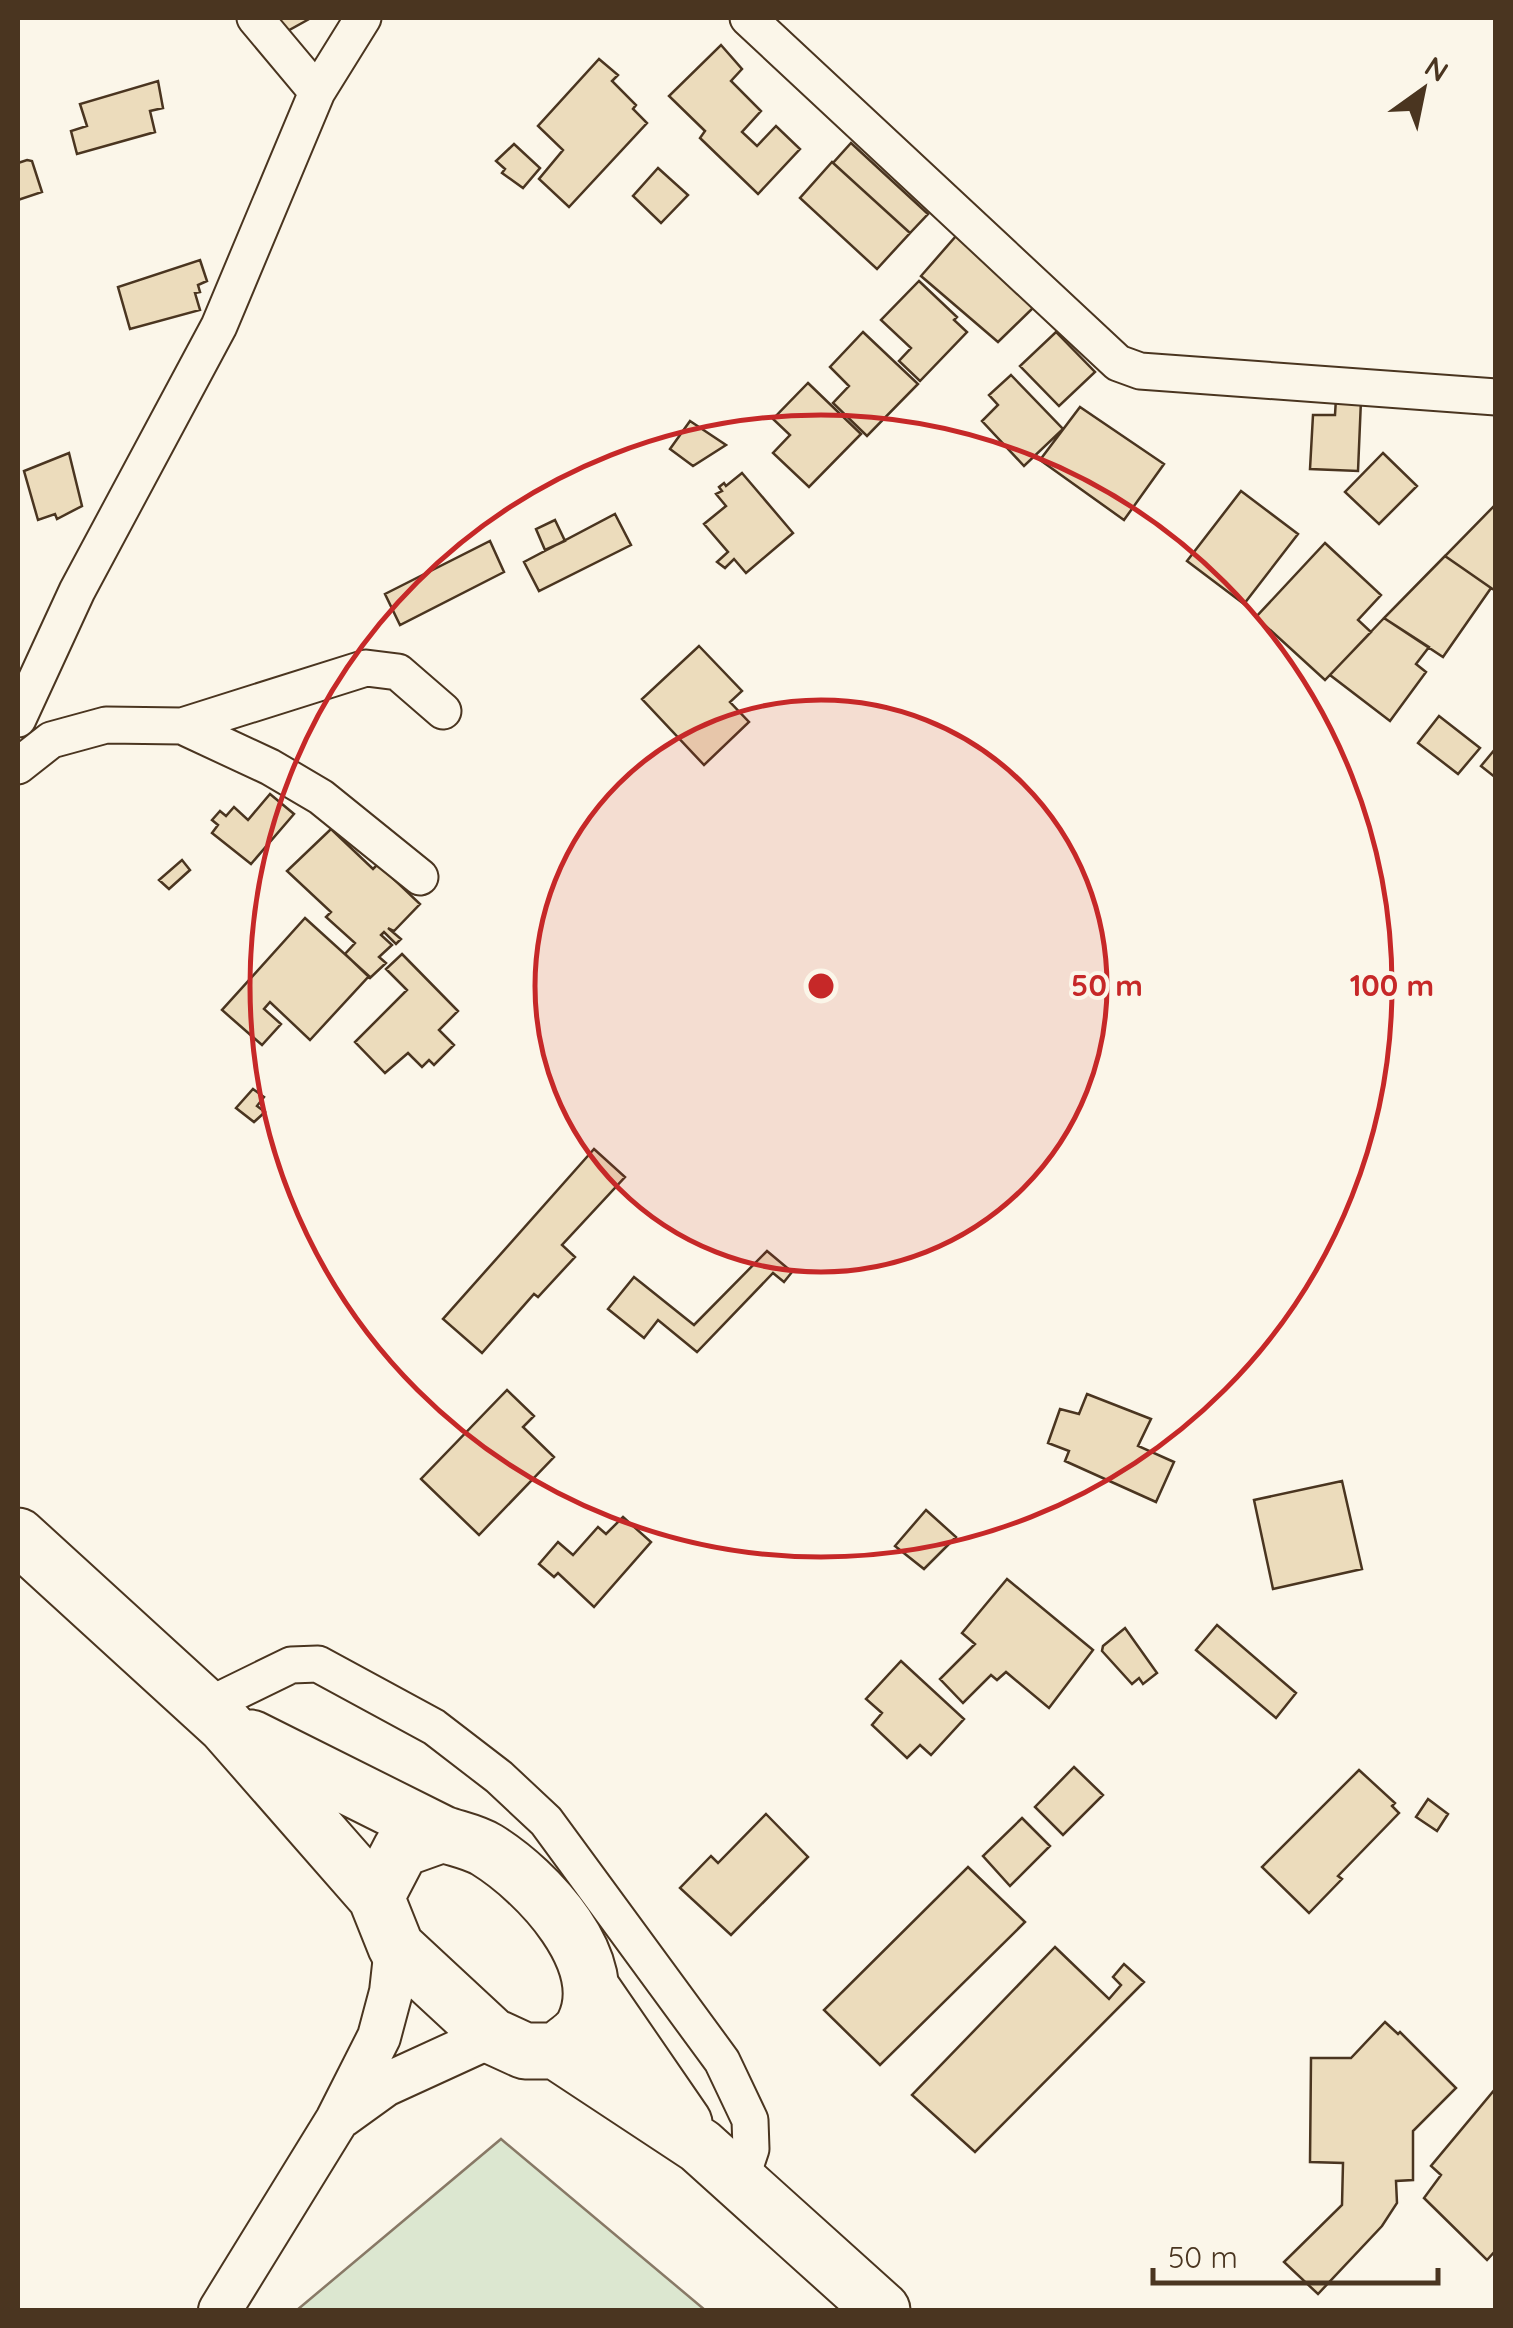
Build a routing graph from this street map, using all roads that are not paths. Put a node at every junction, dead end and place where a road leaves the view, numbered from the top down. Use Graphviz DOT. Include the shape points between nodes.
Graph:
graph roads {
  1 [pos="255,18"];
  2 [pos="363,18"];
  3 [pos="748,18"];
  4 [pos="316,92"];
  5 [pos="1496,397"];
  6 [pos="443,710"];
  7 [pos="18,720"];
  8 [pos="182,726"];
  9 [pos="18,766"];
  10 [pos="420,877"];
  11 [pos="18,1536"];
  12 [pos="215,1717"];
  13 [pos="443,1834"];
  14 [pos="376,1897"];
  15 [pos="396,1947"];
  16 [pos="594,1992"];
  17 [pos="492,2036"];
  18 [pos="556,2051"];
  19 [pos="337,2120"];
  20 [pos="700,2146"];
  21 [pos="740,2182"];
  22 [pos="220,2310"];
  23 [pos="882,2310"];
  1 -- 4 [label="street"];
  2 -- 4 [label="street"];
  3 -- 5 [label="street" via="1118,363 1140,371"];
  4 -- 7 [label="street" via="219,326 77,590"];
  6 -- 8 [label="street" via="398,672 366,668"];
  8 -- 9 [label="street" via="106,725 51,740"];
  8 -- 10 [label="street" via="321,797"];
  11 -- 12 [label="main road"];
  12 -- 13 [label="main road"];
  12 -- 14 [label="main road"];
  12 -- 21 [label="street" via="291,1665 318,1664 434,1727 499,1777 546,1821 722,2060 750,2120 751,2149"];
  13 -- 14 [label="main road" via="401,1849"];
  13 -- 16 [label="main road" via="486,1849 539,1892 578,1942"];
  14 -- 15 [label="main road"];
  15 -- 17 [label="main road"];
  15 -- 19 [label="street" via="379,2037"];
  16 -- 18 [label="main road" via="583,2028"];
  16 -- 20 [label="main road"];
  17 -- 18 [label="main road" via="526,2051"];
  17 -- 19 [label="street" via="384,2085"];
  18 -- 20 [label="main road"];
  19 -- 22 [label="street"];
  20 -- 21 [label="main road"];
  21 -- 23 [label="main road"];
}
